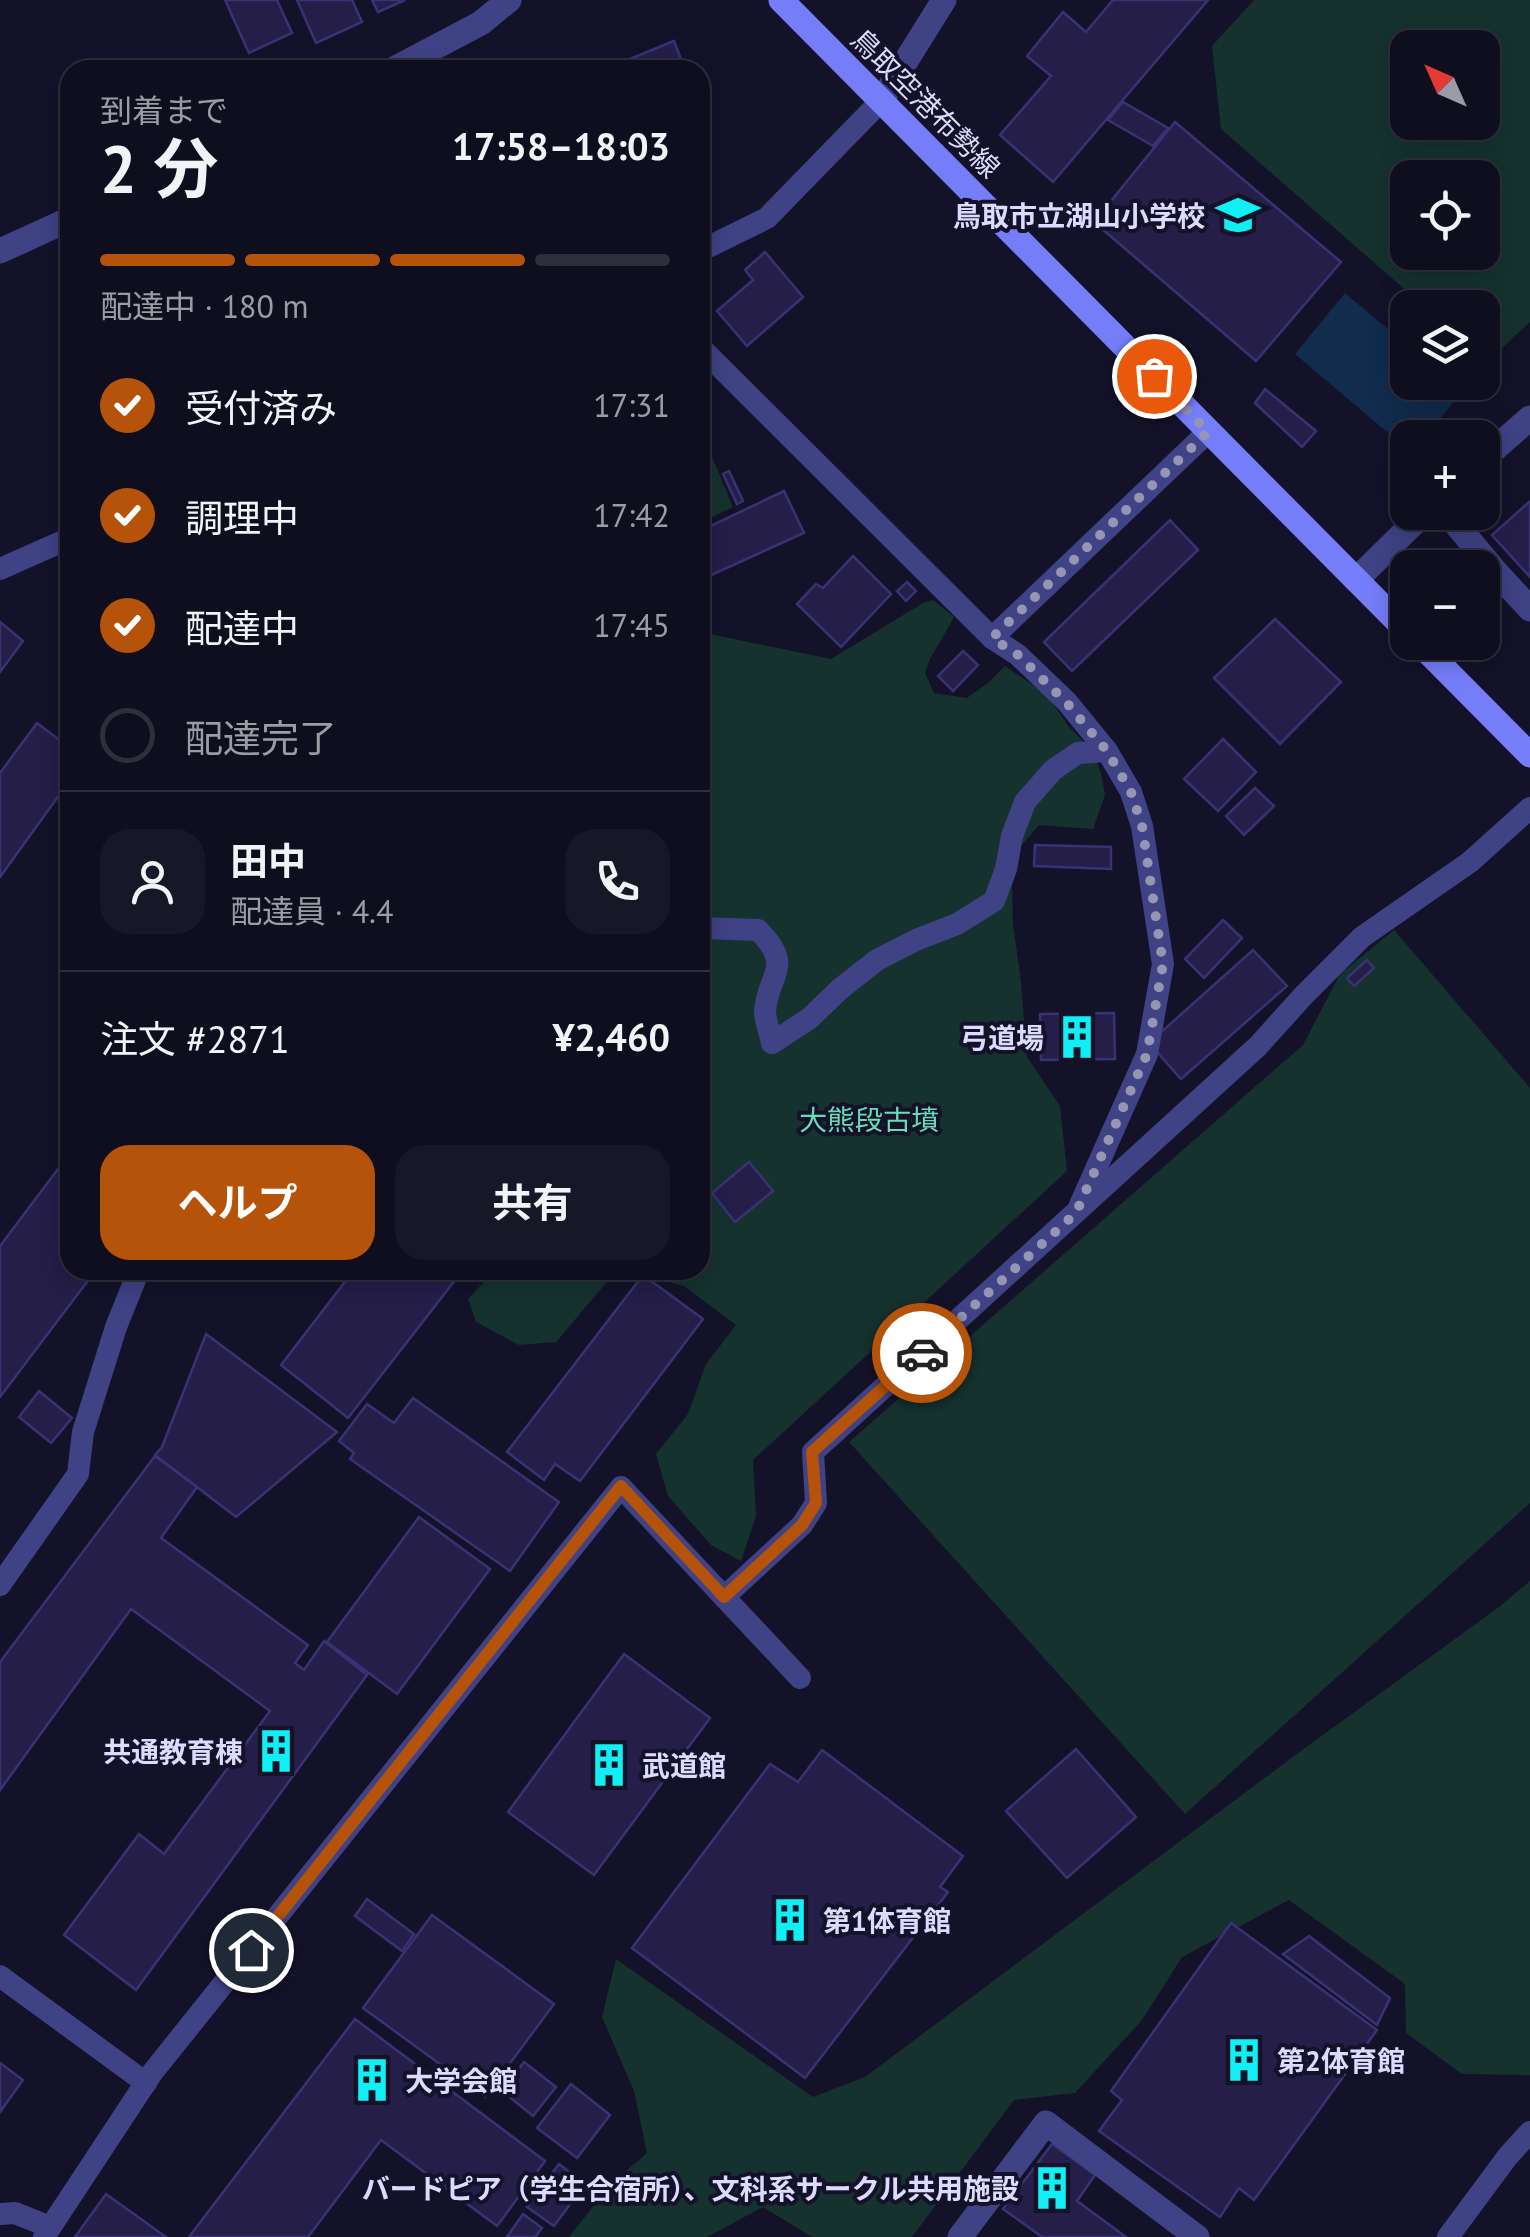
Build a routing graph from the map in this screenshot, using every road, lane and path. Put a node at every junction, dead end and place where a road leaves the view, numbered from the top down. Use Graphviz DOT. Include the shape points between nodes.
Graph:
graph roads {
  1 [pos="510,0"];
  2 [pos="781,0"];
  3 [pos="944,0"];
  4 [pos="425,60"];
  5 [pos="881,101"];
  6 [pos="60,224"];
  7 [pos="710,247"];
  8 [pos="0,251"];
  9 [pos="710,357"];
  10 [pos="1530,418"];
  11 [pos="1208,432"];
  12 [pos="1500,444"];
  13 [pos="1407,530"];
  14 [pos="1461,530"];
  15 [pos="60,543"];
  16 [pos="0,570"];
  17 [pos="1356,580"];
  18 [pos="1530,610"];
  19 [pos="1390,614"];
  20 [pos="992,638"];
  21 [pos="1436,660"];
  22 [pos="1107,751"];
  23 [pos="1530,756"];
  24 [pos="1530,808"];
  25 [pos="710,928"];
  26 [pos="1076,1213"];
  27 [pos="135,1280"];
  28 [pos="0,1584"];
  29 [pos="724,1597"];
  30 [pos="800,1678"];
  31 [pos="0,1976"];
  32 [pos="146,2083"];
  33 [pos="1530,2132"];
  34 [pos="0,2214"];
  35 [pos="47,2232"];
  36 [pos="960,2237"];
  37 [pos="1197,2237"];
  38 [pos="1448,2237"];
  1 -- 4 [label="street"];
  2 -- 5 [label="main road, 鳥取空港布勢線"];
  3 -- 5 [label="street"];
  5 -- 7 [label="lane" via="767,218"];
  5 -- 11 [label="main road, 鳥取空港布勢線"];
  6 -- 8 [label="street"];
  9 -- 20 [label="lane"];
  10 -- 12 [label="street"];
  11 -- 17 [label="main road, 鳥取空港布勢線"];
  11 -- 20 [label="lane"];
  13 -- 17 [label="street"];
  14 -- 18 [label="street"];
  15 -- 16 [label="lane"];
  17 -- 19 [label="main road, 鳥取空港布勢線"];
  20 -- 22 [label="lane" via="1066,702"];
  21 -- 23 [label="main road"];
  22 -- 25 [label="lane" via="1078,752 1026,802 994,901 877,960 772,1043 765,1012 778,966 772,944 758,930"];
  22 -- 26 [label="lane" via="1142,826 1163,964 1147,1054"];
  24 -- 26 [label="lane" via="1470,862 1362,937 1258,1046"];
  26 -- 29 [label="lane" via="812,1452 816,1503 802,1525"];
  27 -- 28 [label="lane" via="83,1432 78,1474"];
  29 -- 30 [label="lane"];
  29 -- 32 [label="lane" via="621,1486"];
  31 -- 32 [label="lane"];
  32 -- 35 [label="lane"];
  33 -- 38 [label="lane"];
  34 -- 35 [label="lane" via="15,2213"];
  36 -- 37 [label="street" via="1046,2124"];
}
